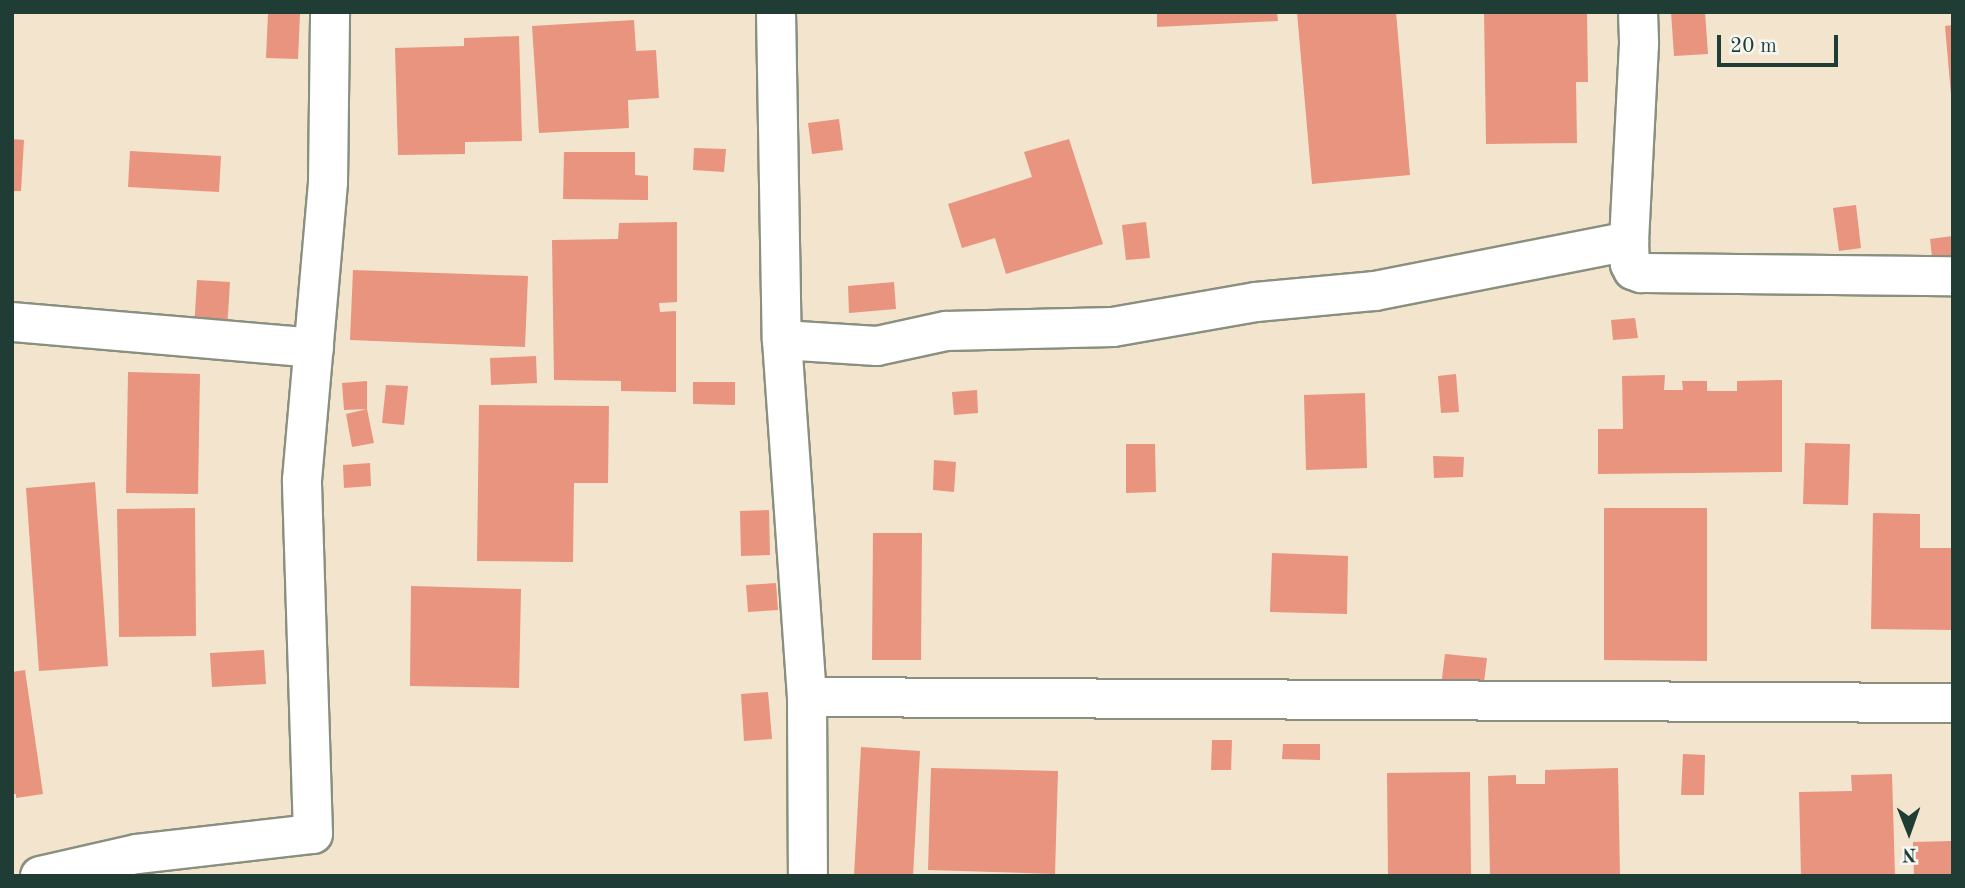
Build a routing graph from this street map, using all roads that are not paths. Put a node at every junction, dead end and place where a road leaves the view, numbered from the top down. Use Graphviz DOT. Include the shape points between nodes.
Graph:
graph roads {
  1 [pos="330,12"];
  2 [pos="776,12"];
  3 [pos="1638,12"];
  4 [pos="1629,241"];
  5 [pos="1953,276"];
  6 [pos="12,322"];
  7 [pos="782,340"];
  8 [pos="314,348"];
  9 [pos="807,697"];
  10 [pos="1953,703"];
  11 [pos="40,876"];
  12 [pos="808,876"];
  1 -- 8 [label="street" via="327,182"];
  2 -- 7 [label="street"];
  3 -- 4 [label="street"];
  4 -- 5 [label="street" via="1630,264 1641,273"];
  4 -- 7 [label="street" via="1375,292 1256,302 1113,327 946,331 877,346"];
  6 -- 8 [label="street"];
  7 -- 9 [label="street"];
  8 -- 11 [label="street" via="302,480 313,834 137,854"];
  9 -- 10 [label="street"];
  9 -- 12 [label="street"];
}
